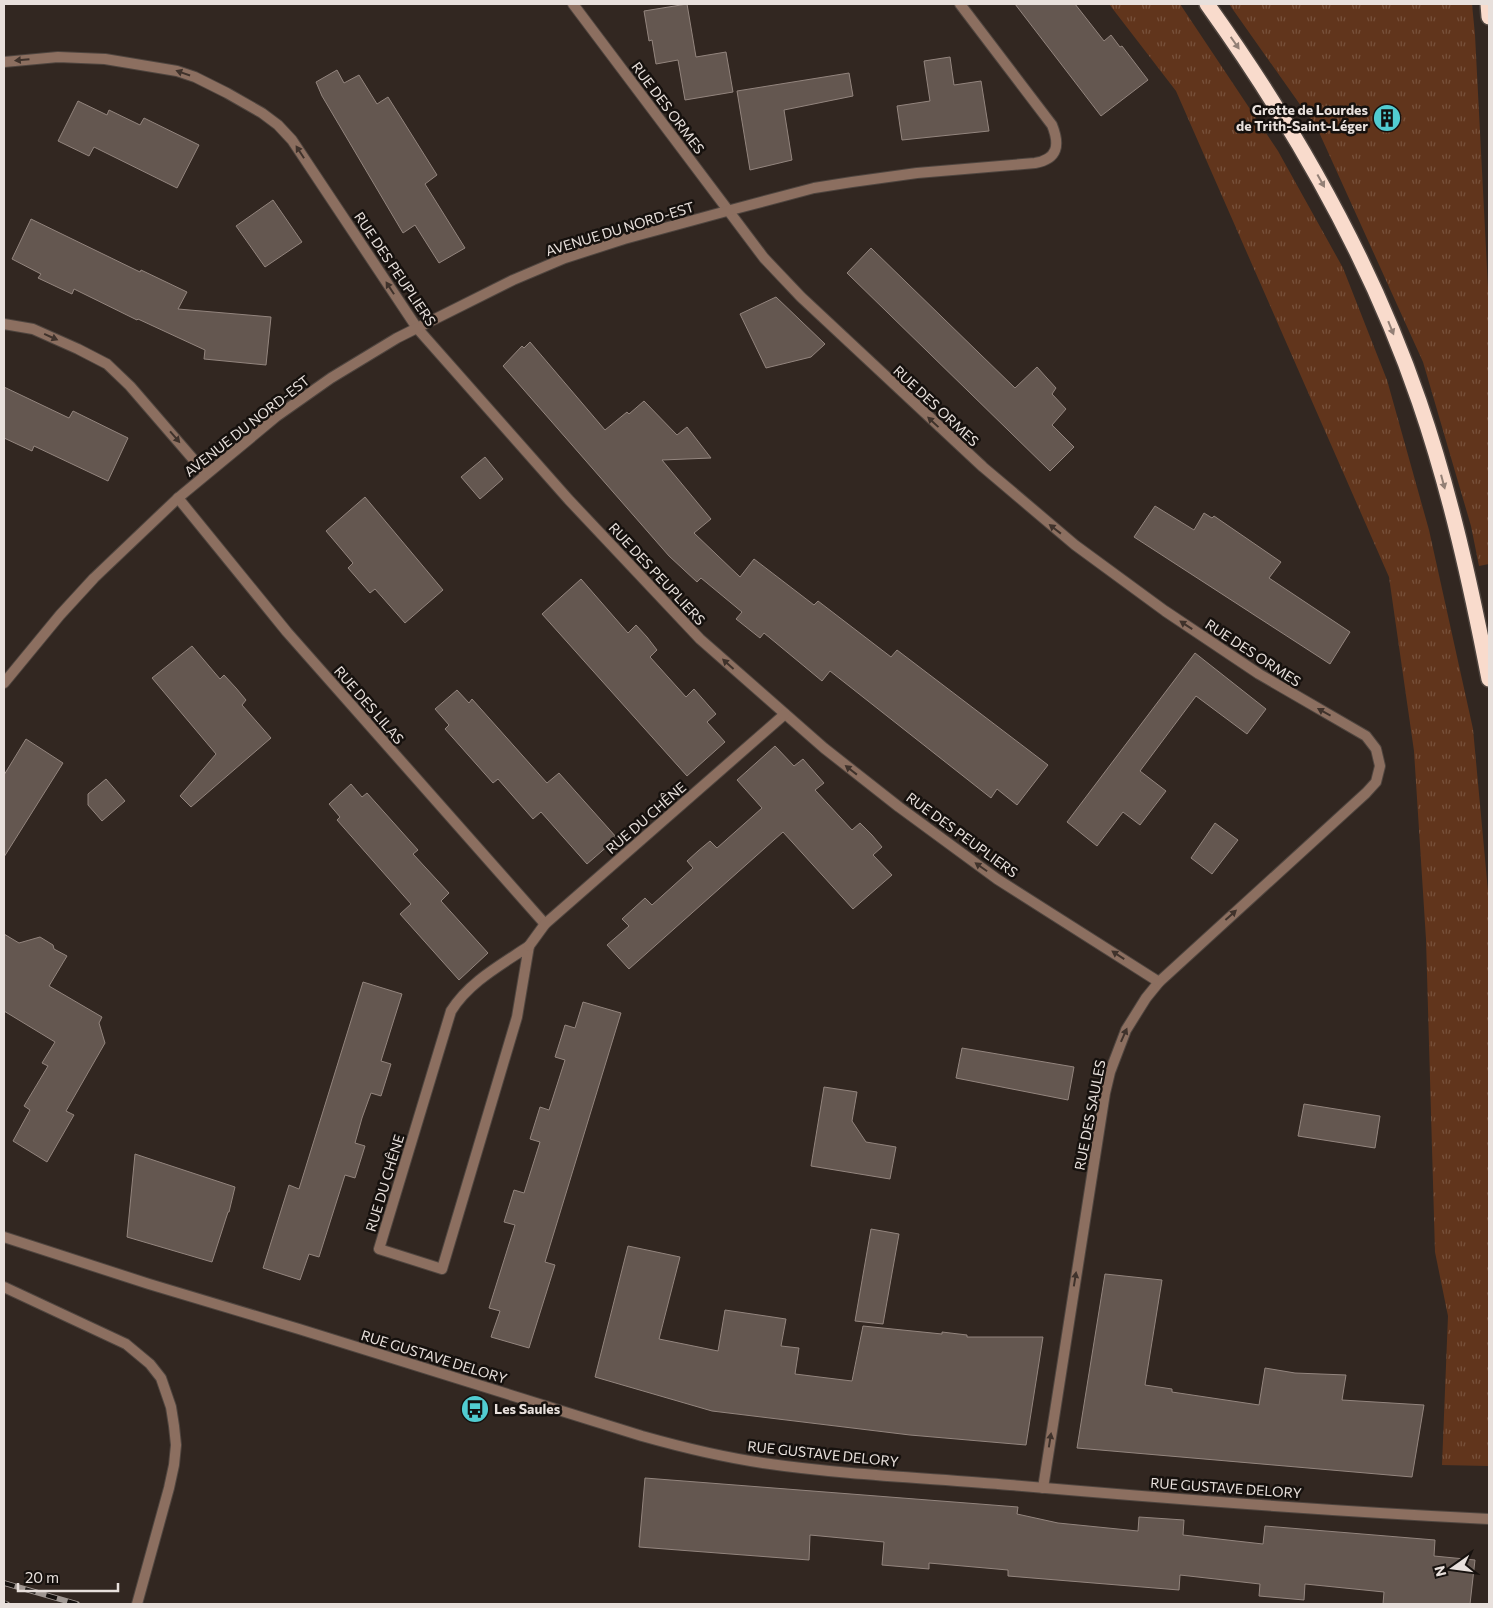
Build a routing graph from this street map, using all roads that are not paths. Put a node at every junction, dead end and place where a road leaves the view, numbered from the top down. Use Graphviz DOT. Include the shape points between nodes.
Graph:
graph roads {
  1 [pos="573,4"];
  2 [pos="960,4"];
  3 [pos="1207,4"];
  4 [pos="1488,4"];
  5 [pos="1489,18"];
  6 [pos="4,62"];
  7 [pos="727,210"];
  8 [pos="4,324"];
  9 [pos="417,328"];
  10 [pos="206,474"];
  11 [pos="178,498"];
  12 [pos="1489,679"];
  13 [pos="4,684"];
  14 [pos="785,714"];
  15 [pos="1366,736"];
  16 [pos="545,924"];
  17 [pos="529,946"];
  18 [pos="1159,982"];
  19 [pos="4,1237"];
  20 [pos="4,1286"];
  21 [pos="1043,1488"];
  22 [pos="1489,1519"];
  23 [pos="137,1604"];
  1 -- 7 [label="street, RUE DES ORMES"];
  2 -- 7 [label="street, AVENUE DU NORD-EST" via="1052,126 1056,142 1054,154 1035,163 917,173 814,188"];
  3 -- 12 [label="highway, one-way" via="1256,73 1304,152 1379,299 1431,436"];
  4 -- 5 [label="highway"];
  9 -- 6 [label="street, RUE DES PEUPLIERS, one-way" via="292,140 262,113 195,77 153,66 58,57"];
  7 -- 9 [label="street, AVENUE DU NORD-EST" via="556,262"];
  15 -- 7 [label="street, RUE DES ORMES, one-way" via="1289,693 1165,612 1049,524 935,424 801,297 764,258"];
  8 -- 10 [label="street, one-way" via="33,329 107,364"];
  9 -- 10 [label="street, AVENUE DU NORD-EST" via="324,383 256,432"];
  14 -- 9 [label="street, RUE DES PEUPLIERS, one-way" via="700,639 569,500"];
  10 -- 11 [label="street, AVENUE DU NORD-EST"];
  11 -- 13 [label="street, AVENUE DU NORD-EST" via="94,578"];
  11 -- 16 [label="street, RUE DES LILAS" via="287,632"];
  14 -- 16 [label="street, RUE DU CHÊNE"];
  18 -- 14 [label="street, RUE DES PEUPLIERS, one-way" via="997,879 868,784"];
  18 -- 15 [label="street, RUE DES SAULES, one-way" via="1376,782 1379,758"];
  16 -- 17 [label="street, RUE DU CHÊNE"];
  17 -- 17 [label="street, RUE DU CHÊNE" via="469,987 451,1011 379,1249 442,1269 518,1016"];
  21 -- 18 [label="street, RUE DES SAULES, one-way" via="1110,1072 1126,1030"];
  19 -- 21 [label="street, RUE GUSTAVE DELORY" via="674,1445 790,1467"];
  20 -- 23 [label="street" via="126,1344 161,1378 174,1426 174,1465"];
  21 -- 22 [label="street, RUE GUSTAVE DELORY"];
}
